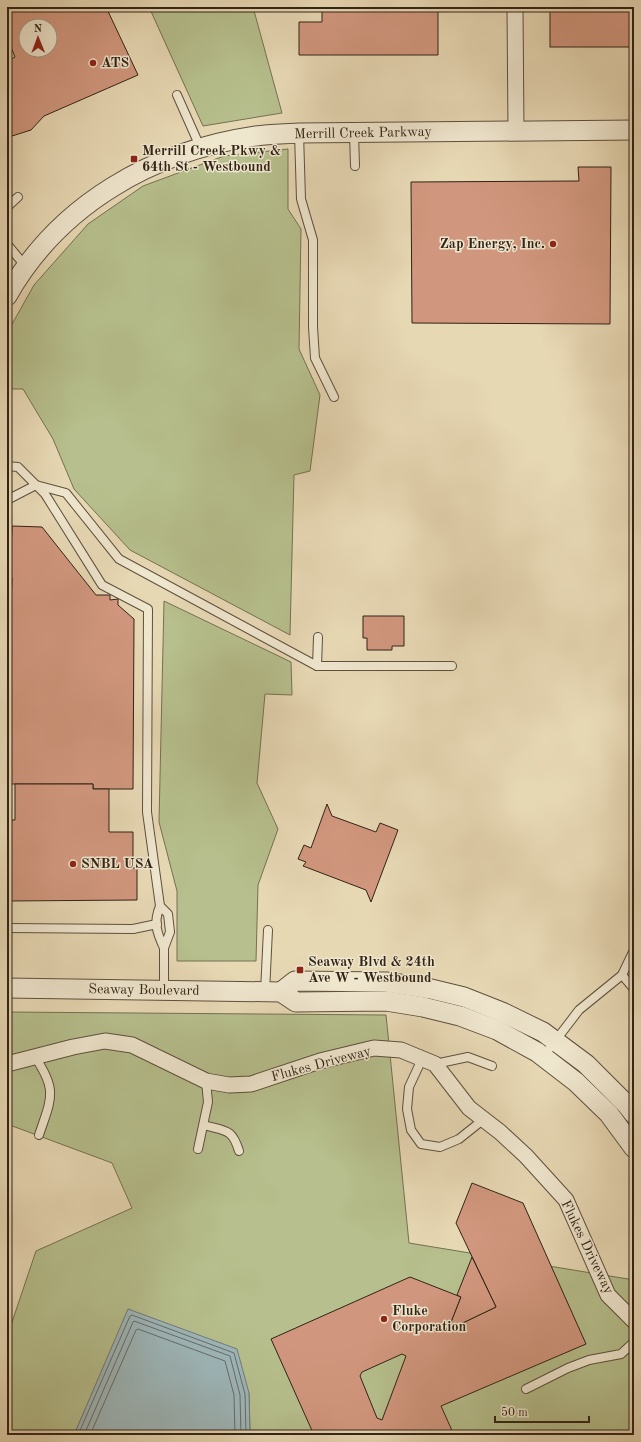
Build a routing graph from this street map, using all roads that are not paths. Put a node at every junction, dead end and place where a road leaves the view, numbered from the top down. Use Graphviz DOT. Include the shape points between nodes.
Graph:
graph roads {
  1 [pos="515,7"];
  2 [pos="178,95"];
  3 [pos="634,130"];
  4 [pos="516,132"];
  5 [pos="354,133"];
  6 [pos="299,134"];
  7 [pos="201,148"];
  8 [pos="355,166"];
  9 [pos="18,197"];
  10 [pos="7,207"];
  11 [pos="7,244"];
  12 [pos="26,267"];
  13 [pos="7,296"];
  14 [pos="334,397"];
  15 [pos="7,466"];
  16 [pos="36,485"];
  17 [pos="7,500"];
  18 [pos="318,637"];
  19 [pos="318,666"];
  20 [pos="452,666"];
  21 [pos="160,906"];
  22 [pos="157,924"];
  23 [pos="7,928"];
  24 [pos="268,930"];
  25 [pos="164,948"];
  26 [pos="634,950"];
  27 [pos="622,975"];
  28 [pos="7,988"];
  29 [pos="634,989"];
  30 [pos="164,990"];
  31 [pos="273,992"];
  32 [pos="554,1041"];
  33 [pos="35,1057"];
  34 [pos="543,1057"];
  35 [pos="429,1061"];
  36 [pos="7,1064"];
  37 [pos="492,1066"];
  38 [pos="206,1081"];
  39 [pos="634,1114"];
  40 [pos="484,1119"];
  41 [pos="204,1125"];
  42 [pos="39,1135"];
  43 [pos="198,1148"];
  44 [pos="634,1148"];
  45 [pos="239,1151"];
  46 [pos="634,1322"];
  47 [pos="634,1342"];
  48 [pos="526,1389"];
  1 -- 4 [label="street"];
  2 -- 7 [label="lane"];
  3 -- 4 [label="street, Merrill Creek Parkway"];
  4 -- 5 [label="street, Merrill Creek Parkway"];
  5 -- 6 [label="street, Merrill Creek Parkway"];
  5 -- 8 [label="lane"];
  6 -- 7 [label="street, Merrill Creek Parkway" via="257,136"];
  6 -- 14 [label="lane" via="301,199 313,240 315,358"];
  7 -- 12 [label="street, Merrill Creek Parkway" via="178,155 126,178 95,197 61,226"];
  9 -- 10 [label="lane"];
  11 -- 12 [label="lane"];
  12 -- 13 [label="street, Merrill Creek Parkway"];
  15 -- 16 [label="lane" via="18,467"];
  16 -- 17 [label="lane"];
  16 -- 19 [label="lane" via="66,493 119,559"];
  16 -- 21 [label="lane" via="45,494 102,584 148,608 147,812"];
  18 -- 19 [label="lane"];
  19 -- 20 [label="lane"];
  21 -- 22 [label="lane" via="156,915"];
  21 -- 25 [label="lane" via="168,914 170,932"];
  22 -- 23 [label="lane" via="133,929"];
  22 -- 25 [label="lane" via="157,932"];
  24 -- 31 [label="lane"];
  25 -- 30 [label="lane"];
  26 -- 27 [label="lane"];
  27 -- 29 [label="lane"];
  27 -- 32 [label="lane" via="579,1010"];
  28 -- 30 [label="street, Seaway Boulevard"];
  30 -- 31 [label="street, Seaway Boulevard"];
  31 -- 32 [label="street" via="295,981 386,982 431,989 464,997 502,1012 542,1032"];
  31 -- 34 [label="street, Seaway Boulevard" via="296,1002 386,1001 423,1006 497,1030"];
  32 -- 34 [label="lane"];
  32 -- 39 [label="street" via="586,1064"];
  33 -- 36 [label="street, Flukes Driveway"];
  33 -- 38 [label="street, Flukes Driveway" via="105,1041 132,1045"];
  33 -- 42 [label="lane" via="44,1070 50,1086 50,1102"];
  34 -- 44 [label="street, Seaway Boulevard" via="576,1082 609,1114"];
  35 -- 37 [label="lane" via="468,1057"];
  35 -- 38 [label="street, Flukes Driveway" via="401,1050 374,1048 251,1084 229,1085"];
  35 -- 40 [label="street, Flukes Driveway" via="469,1108"];
  35 -- 40 [label="lane" via="408,1088 406,1109 412,1130 421,1144 440,1147 459,1139"];
  38 -- 41 [label="lane" via="208,1102"];
  40 -- 46 [label="street, Flukes Driveway" via="526,1156 566,1200 608,1295"];
  41 -- 43 [label="lane"];
  41 -- 45 [label="lane" via="229,1132 236,1140"];
  47 -- 48 [label="lane" via="621,1354 589,1360"];
}
